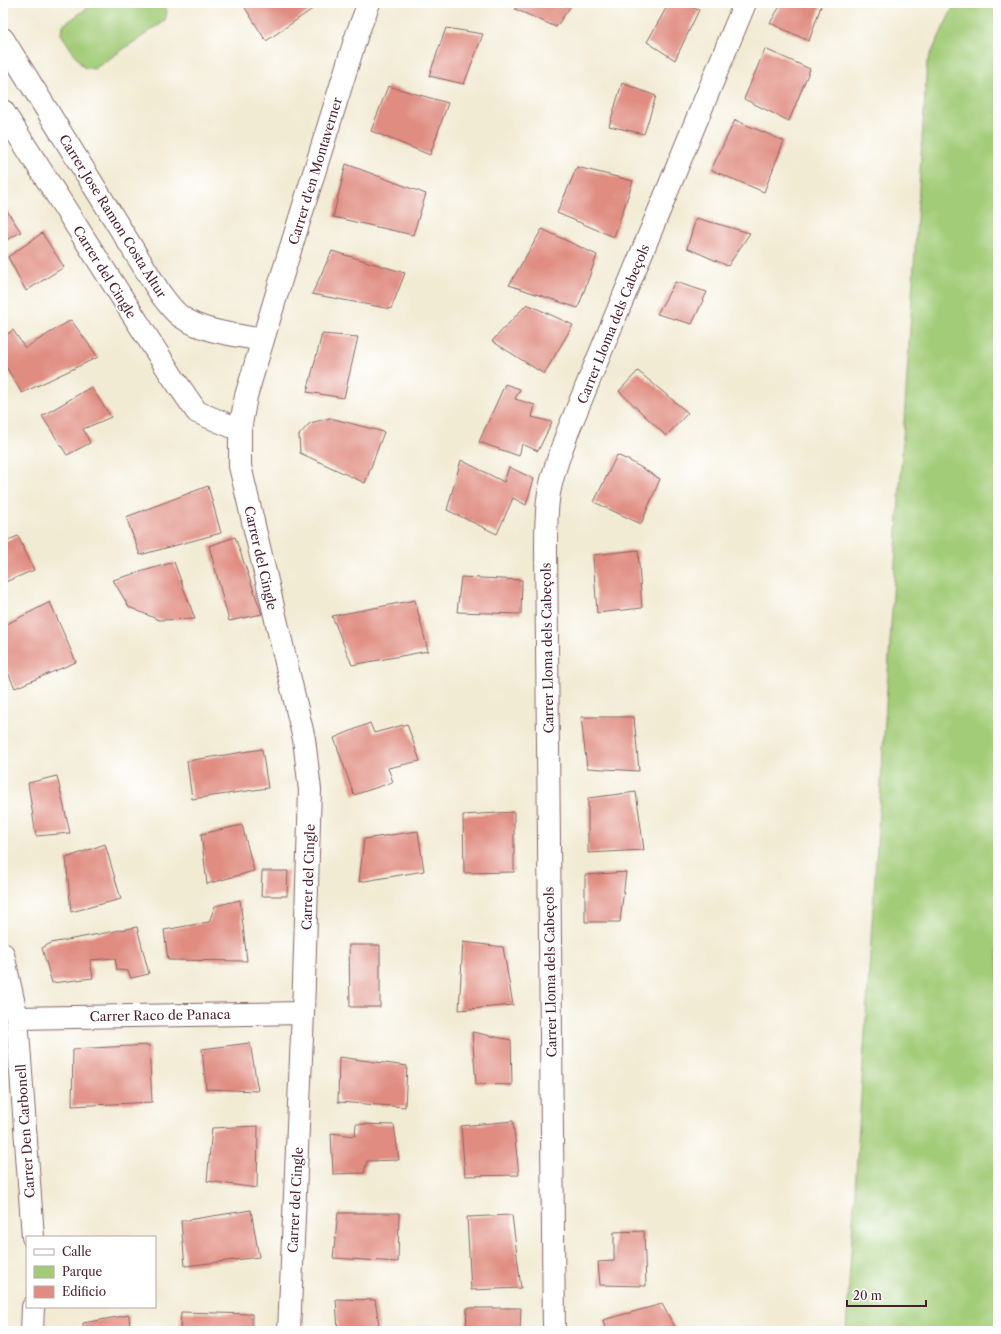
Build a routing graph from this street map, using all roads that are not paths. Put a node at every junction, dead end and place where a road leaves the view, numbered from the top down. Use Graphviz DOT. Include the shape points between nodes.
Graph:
graph roads {
  1 [pos="369,3"];
  2 [pos="745,3"];
  3 [pos="3,39"];
  4 [pos="3,112"];
  5 [pos="263,340"];
  6 [pos="240,430"];
  7 [pos="3,954"];
  8 [pos="303,1013"];
  9 [pos="17,1018"];
  10 [pos="34,1236"];
  11 [pos="33,1308"];
  12 [pos="32,1331"];
  13 [pos="289,1331"];
  14 [pos="554,1331"];
  1 -- 5 [label="street, Carrer d'en Montaverner" via="357,34"];
  2 -- 14 [label="street, Carrer Lloma dels Cabeçols" via="568,431 549,492 546,548"];
  3 -- 5 [label="street, Carrer Jose Ramon Costa Altur" via="171,307 180,316 203,327"];
  4 -- 6 [label="street, Carrer del Cingle" via="167,370 197,412"];
  5 -- 6 [label="street, Carrer del Cingle" via="246,396"];
  6 -- 8 [label="street, Carrer del Cingle" via="240,466 304,739 310,790"];
  7 -- 9 [label="street, Carrer Den Carbonell"];
  8 -- 9 [label="street, Carrer Raco de Panaca"];
  8 -- 13 [label="street, Carrer del Cingle"];
  9 -- 10 [label="street, Carrer Den Carbonell"];
  11 -- 12 [label="street"];
}
